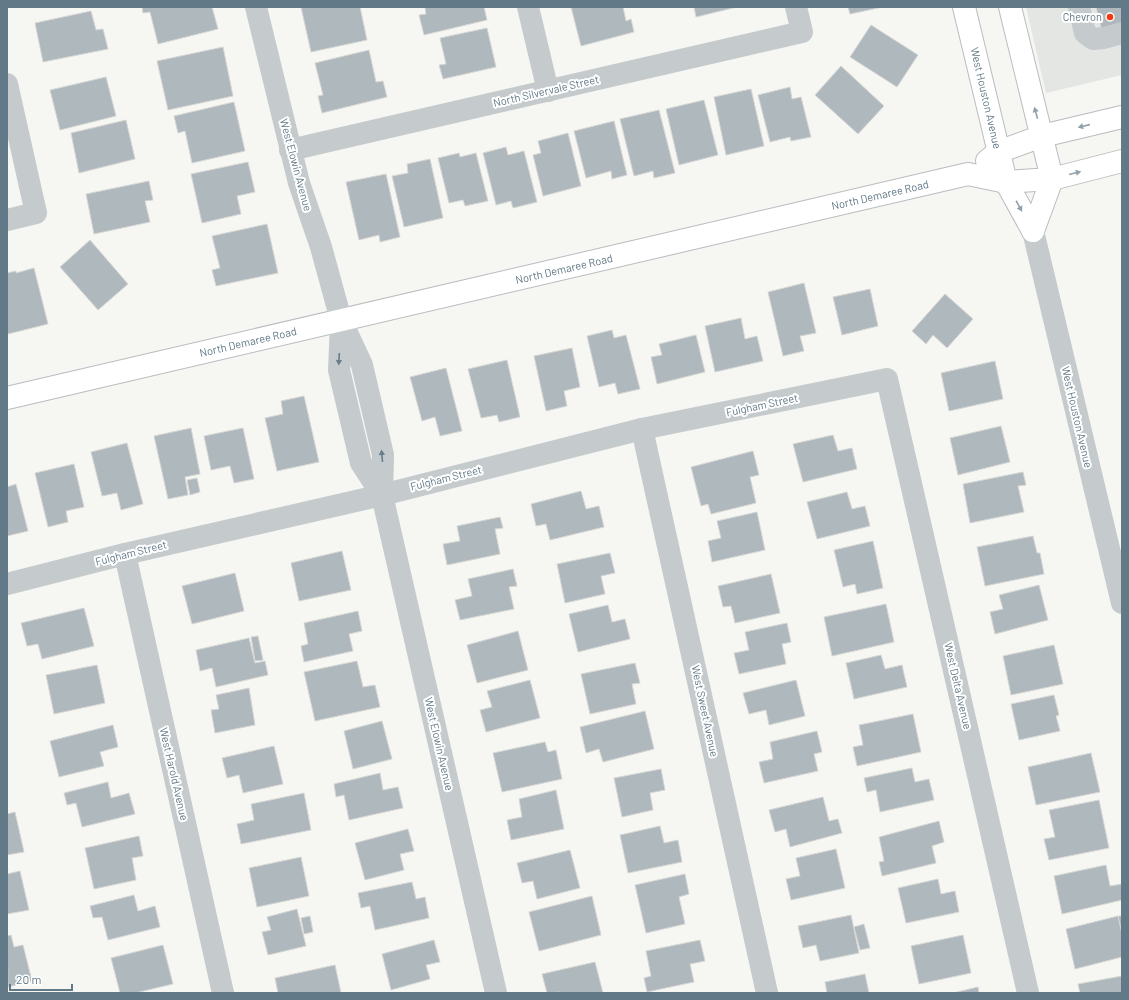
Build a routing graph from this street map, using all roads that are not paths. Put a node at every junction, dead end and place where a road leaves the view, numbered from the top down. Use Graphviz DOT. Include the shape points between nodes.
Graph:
graph roads {
  1 [pos="256,7"];
  2 [pos="528,7"];
  3 [pos="796,7"];
  4 [pos="964,7"];
  5 [pos="1010,7"];
  6 [pos="1079,7"];
  7 [pos="1122,33"];
  8 [pos="7,84"];
  9 [pos="548,90"];
  10 [pos="1122,116"];
  11 [pos="1042,136"];
  12 [pos="290,150"];
  13 [pos="998,152"];
  14 [pos="1122,161"];
  15 [pos="968,174"];
  16 [pos="1052,179"];
  17 [pos="1006,182"];
  18 [pos="7,220"];
  19 [pos="1033,231"];
  20 [pos="341,320"];
  21 [pos="887,379"];
  22 [pos="7,398"];
  23 [pos="642,429"];
  24 [pos="382,495"];
  25 [pos="1114,534"];
  26 [pos="125,554"];
  27 [pos="7,584"];
  28 [pos="1122,602"];
  29 [pos="223,993"];
  30 [pos="496,993"];
  31 [pos="767,993"];
  32 [pos="1028,993"];
  1 -- 12 [label="street, West Elowin Avenue"];
  2 -- 9 [label="street"];
  3 -- 9 [label="street, North Silvervale Street" via="802,32"];
  4 -- 13 [label="main road, West Houston Avenue"];
  11 -- 5 [label="main road, one-way"];
  6 -- 7 [label="street" via="1085,33 1093,39"];
  8 -- 18 [label="street" via="36,213"];
  9 -- 12 [label="street, North Silvervale Street"];
  10 -- 11 [label="main road, one-way"];
  11 -- 13 [label="main road"];
  11 -- 16 [label="main road"];
  12 -- 20 [label="street, West Elowin Avenue"];
  13 -- 15 [label="main road"];
  13 -- 17 [label="main road, West Houston Avenue"];
  16 -- 14 [label="main road, North Demaree Road, one-way"];
  15 -- 17 [label="main road, North Demaree Road"];
  15 -- 20 [label="main road, North Demaree Road"];
  16 -- 17 [label="main road, North Demaree Road"];
  16 -- 19 [label="main road"];
  17 -- 19 [label="main road, West Houston Avenue, one-way"];
  19 -- 25 [label="street, West Houston Avenue"];
  20 -- 22 [label="main road, North Demaree Road"];
  20 -- 24 [label="street, West Elowin Avenue" via="364,372 383,455"];
  21 -- 23 [label="street, Fulgham Street"];
  21 -- 32 [label="street, West Delta Avenue"];
  23 -- 24 [label="street, Fulgham Street"];
  23 -- 31 [label="street, West Sweet Avenue"];
  24 -- 26 [label="street, Fulgham Street"];
  24 -- 30 [label="street, West Elowin Avenue"];
  25 -- 28 [label="street, West Houston Avenue"];
  26 -- 27 [label="street, Fulgham Street"];
  26 -- 29 [label="street, West Harold Avenue"];
}
